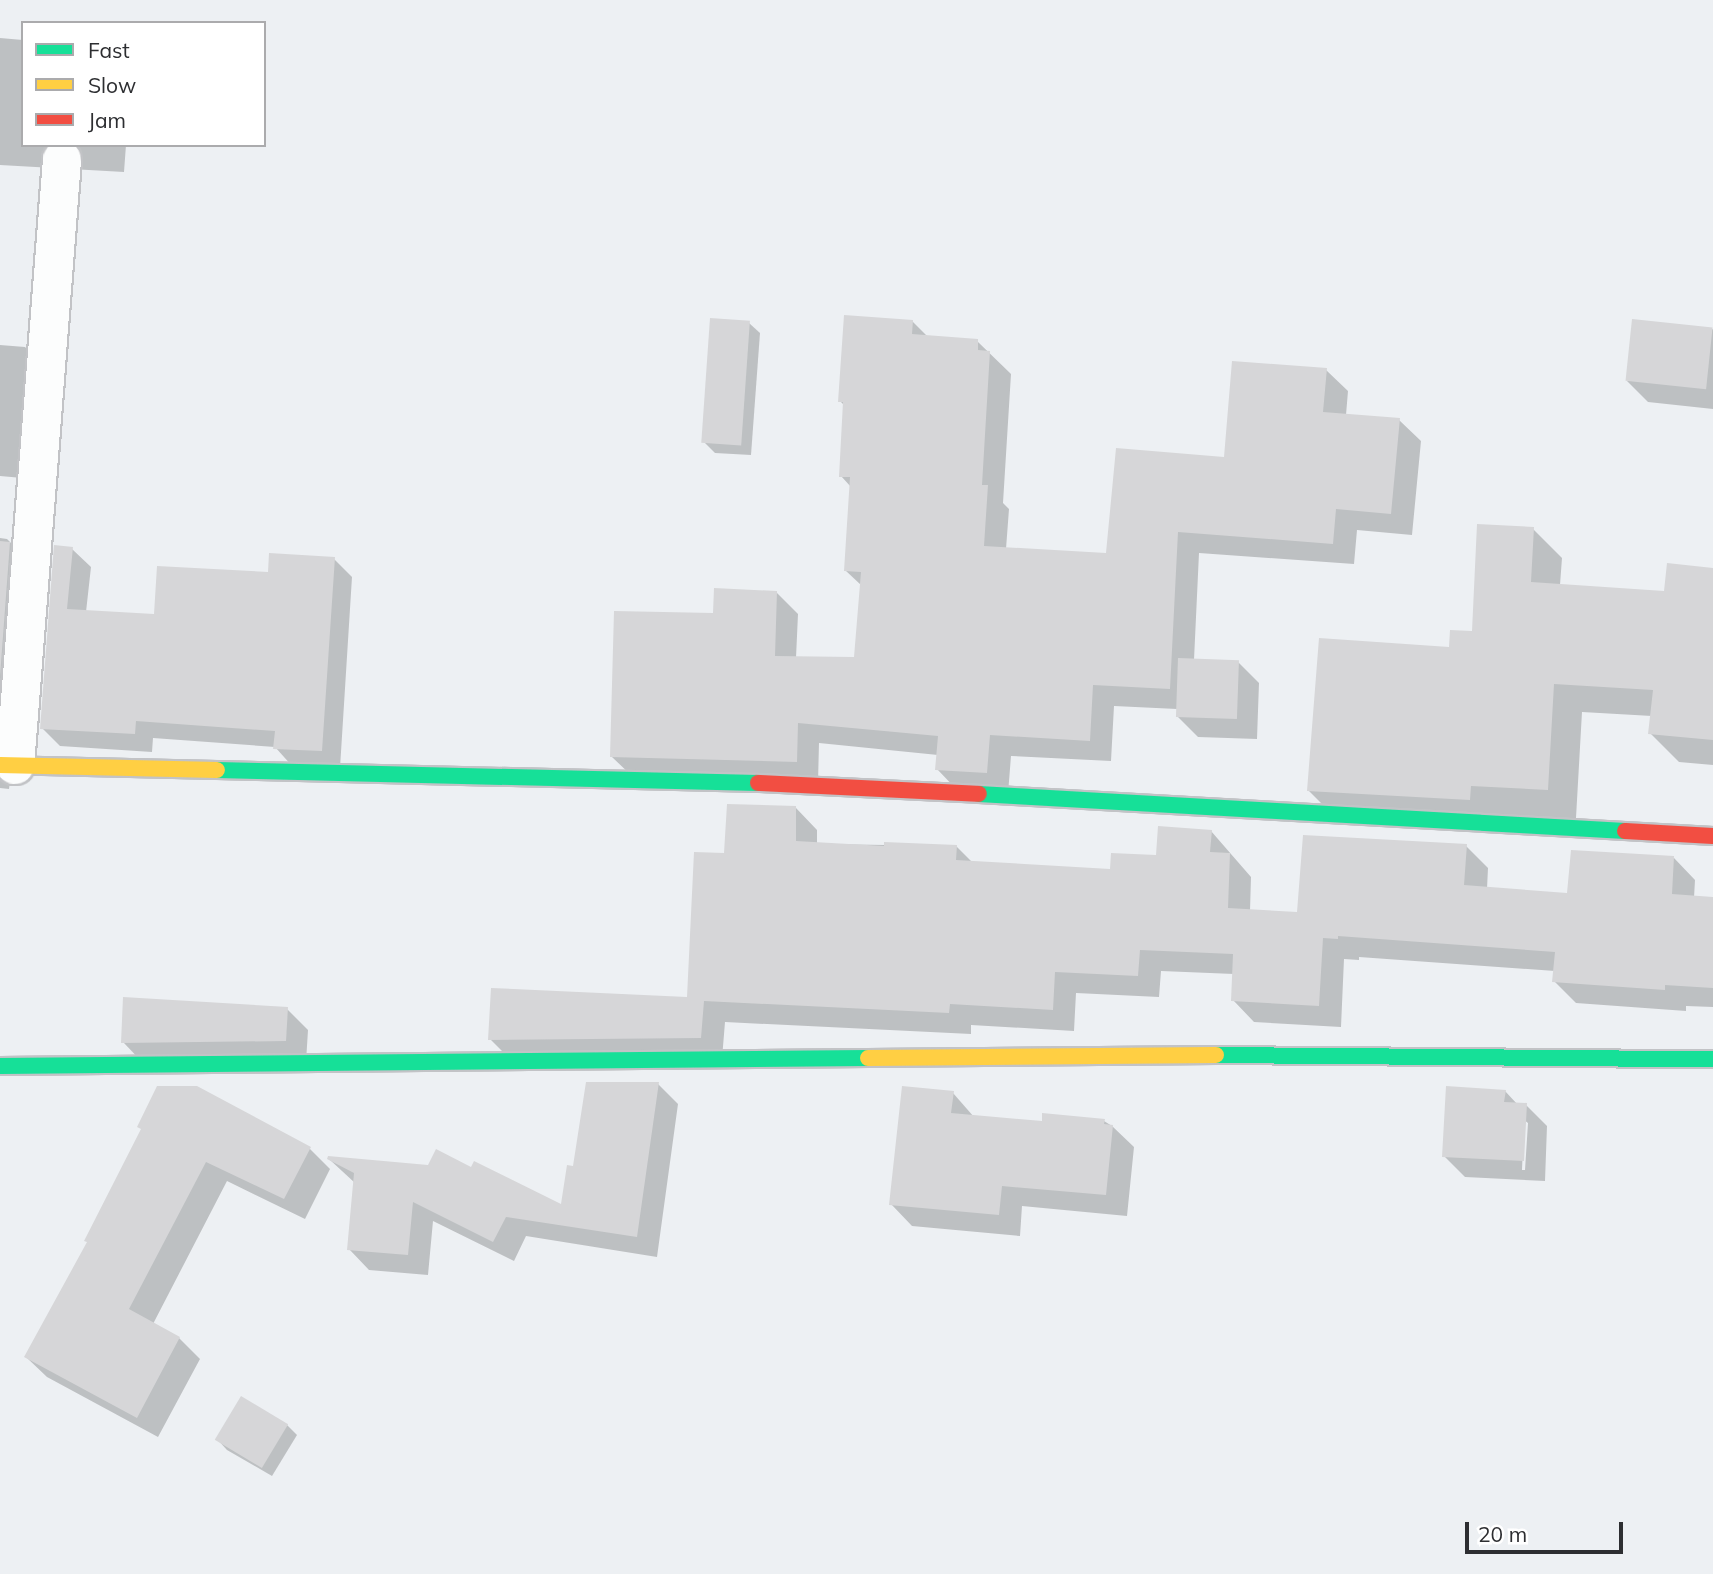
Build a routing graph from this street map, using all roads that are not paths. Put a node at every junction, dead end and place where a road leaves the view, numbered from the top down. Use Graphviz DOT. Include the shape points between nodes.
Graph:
graph roads {
  1 [pos="62,160"];
  2 [pos="7,765"];
  3 [pos="1713,836"];
  4 [pos="1713,1059"];
  5 [pos="0,1066"];
  1 -- 2 [label="street"];
  2 -- 3 [label="street" via="777,783"];
  4 -- 5 [label="street" via="1308,1054"];
}
